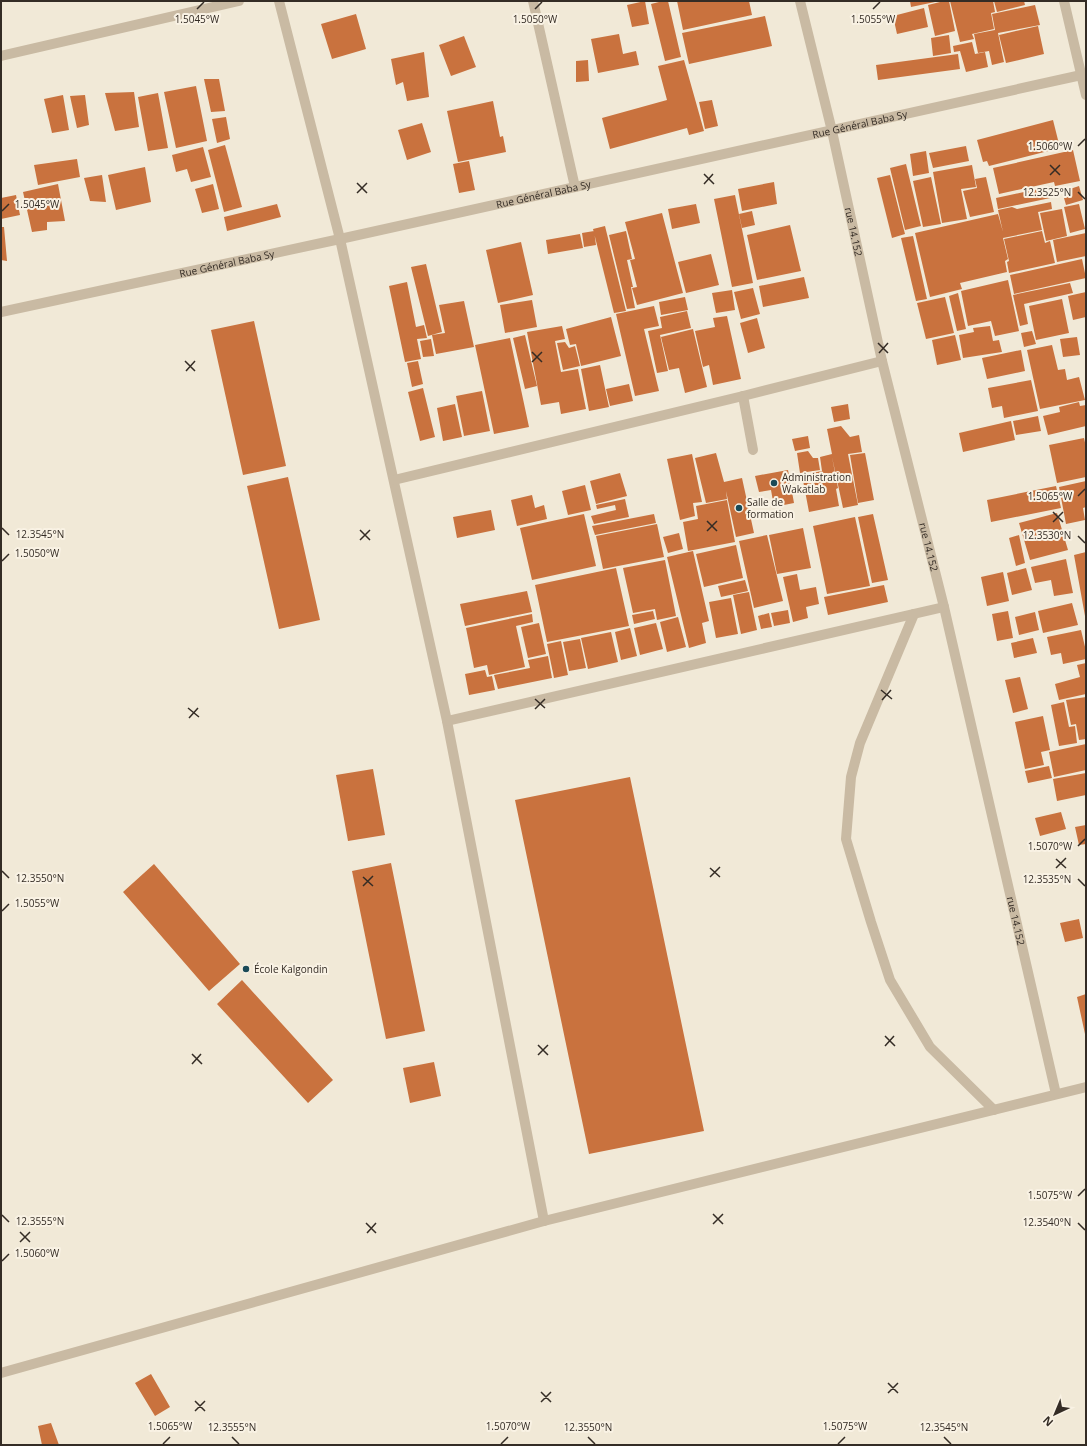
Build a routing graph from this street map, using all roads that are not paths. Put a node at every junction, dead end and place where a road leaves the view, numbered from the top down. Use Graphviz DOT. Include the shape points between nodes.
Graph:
graph roads {
  1 [pos="239,1"];
  2 [pos="279,1"];
  3 [pos="533,1"];
  4 [pos="800,1"];
  5 [pos="1064,1"];
  6 [pos="1,56"];
  7 [pos="1084,74"];
  8 [pos="1086,95"];
  9 [pos="832,131"];
  10 [pos="575,187"];
  11 [pos="340,239"];
  12 [pos="1,312"];
  13 [pos="882,361"];
  14 [pos="743,396"];
  15 [pos="753,450"];
  16 [pos="394,480"];
  17 [pos="944,607"];
  18 [pos="914,614"];
  19 [pos="447,721"];
  20 [pos="1086,1087"];
  21 [pos="1056,1094"];
  22 [pos="994,1110"];
  23 [pos="544,1222"];
  24 [pos="1,1373"];
  1 -- 6 [label="street"];
  2 -- 11 [label="street"];
  3 -- 10 [label="street"];
  4 -- 9 [label="street, rue 14.152"];
  5 -- 7 [label="street"];
  7 -- 8 [label="street"];
  7 -- 9 [label="street, Rue Général Baba Sy"];
  9 -- 10 [label="street, Rue Général Baba Sy"];
  9 -- 13 [label="street, rue 14.152"];
  10 -- 11 [label="street, Rue Général Baba Sy"];
  11 -- 12 [label="street, Rue Général Baba Sy"];
  11 -- 16 [label="street"];
  13 -- 14 [label="street"];
  13 -- 17 [label="street, rue 14.152"];
  14 -- 15 [label="street"];
  14 -- 16 [label="street"];
  16 -- 19 [label="street"];
  17 -- 18 [label="street"];
  17 -- 21 [label="street, rue 14.152"];
  18 -- 19 [label="street"];
  18 -- 22 [label="street" via="860,743 851,777 846,839 890,980 930,1048"];
  19 -- 23 [label="street"];
  20 -- 21 [label="street"];
  21 -- 22 [label="street"];
  22 -- 23 [label="street"];
  23 -- 24 [label="street"];
}
